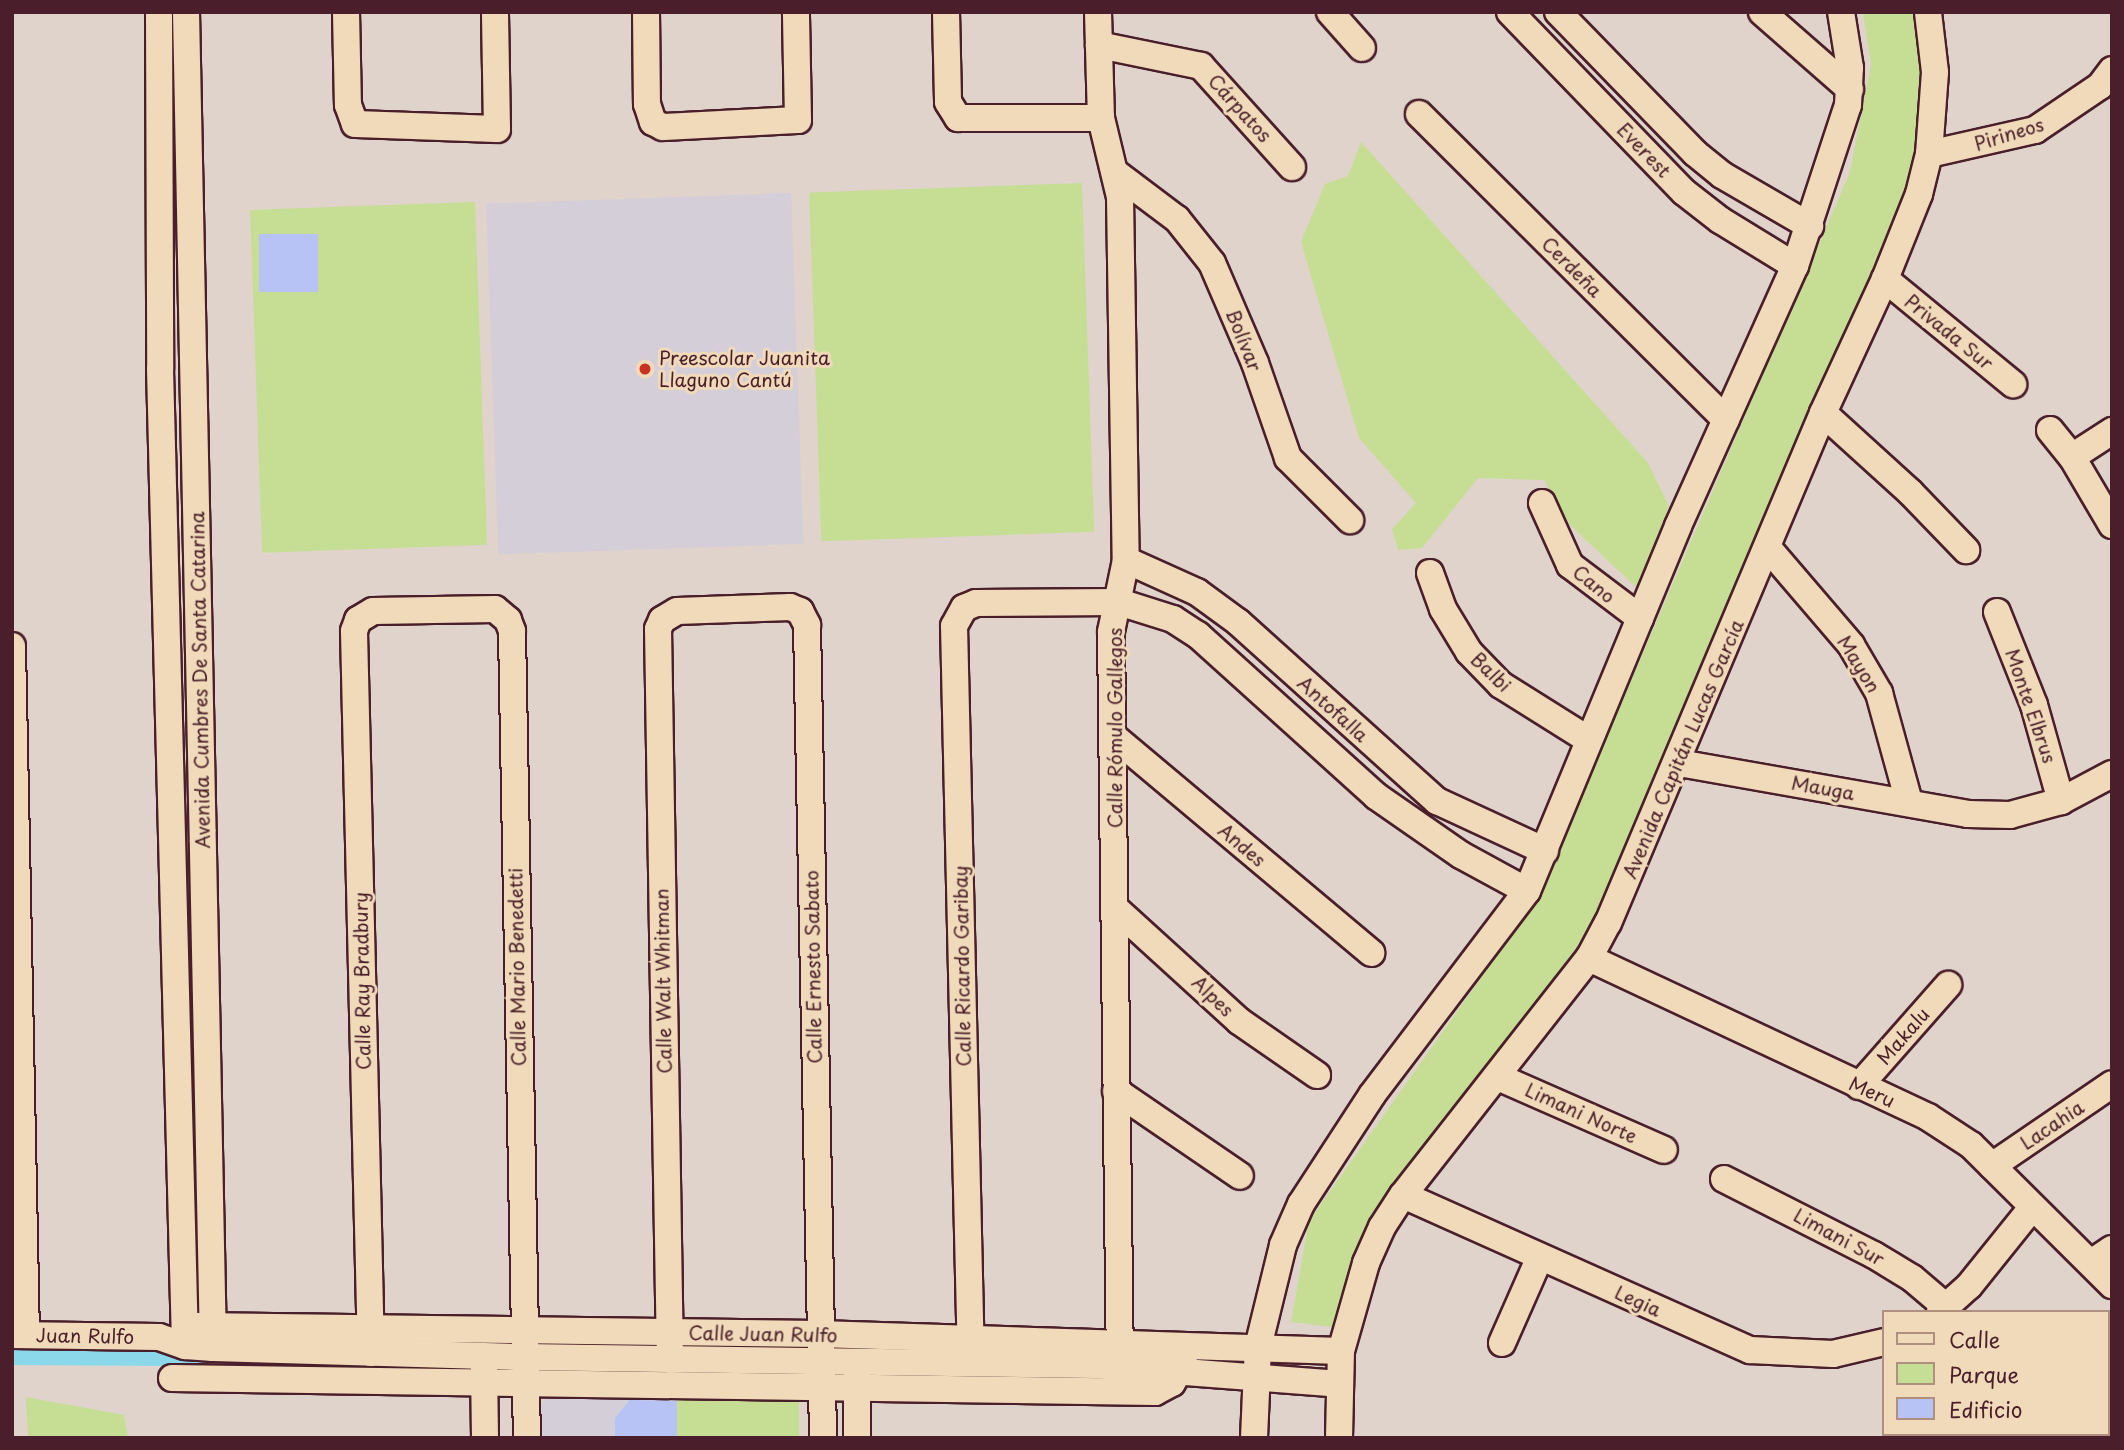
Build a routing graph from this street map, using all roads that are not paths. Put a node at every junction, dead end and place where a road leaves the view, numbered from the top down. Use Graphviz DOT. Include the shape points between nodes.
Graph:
graph roads {
  1 [pos="159,12"];
  2 [pos="187,12"];
  3 [pos="346,12"];
  4 [pos="495,12"];
  5 [pos="646,12"];
  6 [pos="796,12"];
  7 [pos="946,12"];
  8 [pos="1098,12"];
  9 [pos="1330,12"];
  10 [pos="1510,12"];
  11 [pos="1558,12"];
  12 [pos="1762,12"];
  13 [pos="1841,12"];
  14 [pos="1928,12"];
  15 [pos="1099,45"];
  16 [pos="1362,48"];
  17 [pos="2112,70"];
  18 [pos="1850,89"];
  19 [pos="1419,114"];
  20 [pos="1101,118"];
  21 [pos="1929,154"];
  22 [pos="1292,167"];
  23 [pos="1117,174"];
  24 [pos="1810,226"];
  25 [pos="1795,265"];
  26 [pos="1885,279"];
  27 [pos="161,355"];
  28 [pos="193,355"];
  29 [pos="2013,384"];
  30 [pos="1823,413"];
  31 [pos="1726,420"];
  32 [pos="2050,430"];
  33 [pos="2112,431"];
  34 [pos="2072,457"];
  35 [pos="1542,503"];
  36 [pos="1350,520"];
  37 [pos="2112,525"];
  38 [pos="1768,548"];
  39 [pos="1966,550"];
  40 [pos="1126,560"];
  41 [pos="1430,573"];
  42 [pos="1119,602"];
  43 [pos="976,603"];
  44 [pos="495,609"];
  45 [pos="1997,612"];
  46 [pos="1640,618"];
  47 [pos="658,629"];
  48 [pos="12,646"];
  49 [pos="1114,737"];
  50 [pos="1587,739"];
  51 [pos="1679,763"];
  52 [pos="2112,774"];
  53 [pos="2061,801"];
  54 [pos="1909,802"];
  55 [pos="1545,851"];
  56 [pos="1527,891"];
  57 [pos="1115,908"];
  58 [pos="1371,953"];
  59 [pos="1589,958"];
  60 [pos="1948,985"];
  61 [pos="1317,1075"];
  62 [pos="1498,1077"];
  63 [pos="2112,1084"];
  64 [pos="1859,1086"];
  65 [pos="1116,1091"];
  66 [pos="1664,1150"];
  67 [pos="1993,1166"];
  68 [pos="1240,1176"];
  69 [pos="1724,1179"];
  70 [pos="1402,1195"];
  71 [pos="2031,1209"];
  72 [pos="2101,1256"];
  73 [pos="1540,1257"];
  74 [pos="2112,1285"];
  75 [pos="1943,1309"];
  76 [pos="669,1333"];
  77 [pos="820,1334"];
  78 [pos="19,1335"];
  79 [pos="185,1336"];
  80 [pos="857,1336"];
  81 [pos="213,1337"];
  82 [pos="371,1341"];
  83 [pos="1882,1342"];
  84 [pos="1502,1343"];
  85 [pos="1188,1344"];
  86 [pos="522,1345"];
  87 [pos="1258,1348"];
  88 [pos="1341,1351"];
  89 [pos="971,1352"];
  90 [pos="1120,1354"];
  91 [pos="484,1357"];
  92 [pos="670,1360"];
  93 [pos="1181,1371"];
  94 [pos="820,1374"];
  95 [pos="857,1375"];
  96 [pos="172,1378"];
  97 [pos="1256,1378"];
  98 [pos="523,1384"];
  99 [pos="1339,1384"];
  100 [pos="485,1438"];
  101 [pos="527,1438"];
  102 [pos="822,1438"];
  103 [pos="857,1438"];
  104 [pos="1254,1438"];
  105 [pos="1339,1438"];
  1 -- 27 [label="street, Avenida Cumbres De Santa Catarina"];
  2 -- 28 [label="street, Avenida Cumbres De Santa Catarina"];
  3 -- 4 [label="street" via="349,116 361,126 497,129"];
  5 -- 6 [label="street" via="649,116 663,127 798,120"];
  7 -- 20 [label="street" via="948,102 954,114 966,120"];
  8 -- 15 [label="street, Calle Rómulo Gallegos"];
  9 -- 16 [label="street"];
  10 -- 25 [label="street, Everest" via="1684,192 1720,220"];
  11 -- 24 [label="street, Everest" via="1722,176"];
  12 -- 18 [label="street"];
  13 -- 18 [label="street"];
  14 -- 21 [label="street, Avenida Capitán Lucas García" via="1935,72"];
  15 -- 20 [label="street, Calle Rómulo Gallegos"];
  15 -- 22 [label="street, Cárpatos" via="1201,66"];
  17 -- 21 [label="street, Pirineos" via="2100,86 2035,130"];
  18 -- 24 [label="street" via="1837,148"];
  19 -- 31 [label="street, Cerdeña"];
  20 -- 23 [label="street, Calle Rómulo Gallegos"];
  21 -- 26 [label="street, Avenida Capitán Lucas García" via="1919,194"];
  23 -- 36 [label="street, Bolívar" via="1177,219 1212,264 1255,363 1288,458"];
  23 -- 40 [label="street, Calle Rómulo Gallegos"];
  24 -- 25 [label="street"];
  25 -- 31 [label="street"];
  26 -- 29 [label="street, Privada Sur"];
  26 -- 30 [label="street, Avenida Capitán Lucas García"];
  27 -- 28 [label="street"];
  27 -- 79 [label="street, Avenida Cumbres De Santa Catarina"];
  28 -- 81 [label="street, Avenida Cumbres De Santa Catarina"];
  30 -- 38 [label="street, Avenida Capitán Lucas García"];
  30 -- 39 [label="street"];
  31 -- 46 [label="street"];
  32 -- 34 [label="street"];
  33 -- 34 [label="street"];
  34 -- 37 [label="street"];
  35 -- 46 [label="street, Cano" via="1570,565"];
  38 -- 51 [label="street, Avenida Capitán Lucas García"];
  38 -- 54 [label="street, Mayon" via="1851,645 1879,694"];
  40 -- 42 [label="street, Calle Rómulo Gallegos"];
  40 -- 55 [label="street, Antofalla" via="1197,592 1238,622 1437,801"];
  41 -- 50 [label="street, Balbi" via="1443,609 1469,652 1501,685"];
  42 -- 43 [label="street, Antofalla"];
  42 -- 49 [label="street, Calle Rómulo Gallegos" via="1111,632"];
  42 -- 56 [label="street, Antofalla" via="1173,620 1198,635 1376,796 1461,855"];
  43 -- 89 [label="street, Calle Ricardo Garibay" via="958,615 954,626"];
  44 -- 82 [label="street, Calle Ray Bradbury" via="373,611 358,620 354,631"];
  44 -- 86 [label="street, Calle Mario Benedetti" via="508,620 512,631"];
  45 -- 53 [label="street, Monte Elbrus" via="2034,705"];
  46 -- 50 [label="street"];
  47 -- 76 [label="street, Calle Walt Whitman"];
  47 -- 77 [label="street, Calle Ernesto Sabato" via="662,620 677,611 790,607 800,611 807,625"];
  48 -- 78 [label="street"];
  49 -- 57 [label="street, Calle Rómulo Gallegos"];
  49 -- 58 [label="street, Andes"];
  50 -- 55 [label="street"];
  51 -- 54 [label="street, Mauga"];
  51 -- 59 [label="street, Avenida Capitán Lucas García"];
  52 -- 53 [label="street"];
  53 -- 54 [label="street, Mauga" via="2010,815 1968,814"];
  55 -- 56 [label="street"];
  56 -- 87 [label="street" via="1371,1095 1301,1204 1283,1245"];
  57 -- 61 [label="street, Alpes" via="1238,1021"];
  57 -- 65 [label="street, Calle Rómulo Gallegos"];
  59 -- 62 [label="street, Avenida Capitán Lucas García"];
  59 -- 64 [label="street, Meru"];
  60 -- 64 [label="street, Makalu"];
  62 -- 66 [label="street, Limani Norte"];
  62 -- 70 [label="street, Avenida Capitán Lucas García"];
  63 -- 67 [label="street, Lacahia"];
  64 -- 67 [label="street, Meru" via="1928,1117"];
  65 -- 68 [label="street"];
  65 -- 90 [label="street, Calle Rómulo Gallegos"];
  67 -- 71 [label="street, Meru"];
  69 -- 75 [label="street, Limani Sur" via="1874,1255 1912,1278"];
  70 -- 73 [label="street, Legia"];
  70 -- 88 [label="street, Avenida Capitán Lucas García" via="1366,1263"];
  71 -- 72 [label="street, Meru"];
  71 -- 75 [label="street" via="2000,1251"];
  72 -- 74 [label="street, Meru"];
  73 -- 83 [label="street, Legia" via="1750,1350 1833,1354"];
  73 -- 84 [label="street"];
  76 -- 77 [label="street, Calle Juan Rulfo"];
  76 -- 86 [label="street, Calle Juan Rulfo"];
  76 -- 92 [label="street, Calle Walt Whitman"];
  77 -- 80 [label="street, Calle Juan Rulfo"];
  77 -- 94 [label="street, Calle Ernesto Sabato"];
  78 -- 79 [label="street, Juan Rulfo"];
  79 -- 81 [label="street, Calle Juan Rulfo"];
  80 -- 89 [label="street, Calle Juan Rulfo"];
  80 -- 95 [label="street"];
  81 -- 82 [label="street, Calle Juan Rulfo"];
  82 -- 91 [label="street, Calle Juan Rulfo"];
  85 -- 87 [label="street, Calle Juan Rulfo"];
  85 -- 90 [label="street, Calle Juan Rulfo"];
  85 -- 93 [label="street"];
  86 -- 91 [label="street, Calle Juan Rulfo"];
  86 -- 92 [label="street, Calle Juan Rulfo"];
  86 -- 98 [label="street, Calle Mario Benedetti"];
  87 -- 88 [label="street, Calle Juan Rulfo"];
  87 -- 97 [label="street"];
  88 -- 99 [label="street, Avenida Capitán Lucas García"];
  89 -- 90 [label="street, Calle Juan Rulfo"];
  89 -- 95 [label="street, Calle Juan Rulfo"];
  90 -- 93 [label="street, Calle Juan Rulfo"];
  91 -- 96 [label="street, Calle Juan Rulfo"];
  91 -- 98 [label="street, Calle Juan Rulfo"];
  91 -- 100 [label="street"];
  92 -- 94 [label="street, Calle Juan Rulfo"];
  93 -- 95 [label="street, Calle Juan Rulfo" via="1172,1383 1155,1392"];
  93 -- 97 [label="street, Calle Juan Rulfo"];
  94 -- 95 [label="street, Calle Juan Rulfo"];
  94 -- 98 [label="street, Calle Juan Rulfo"];
  94 -- 102 [label="street, Calle Ernesto Sabato"];
  95 -- 103 [label="street"];
  97 -- 99 [label="street, Calle Juan Rulfo"];
  97 -- 104 [label="street"];
  98 -- 101 [label="street, Calle Mario Benedetti"];
  99 -- 105 [label="street, Avenida Capitán Lucas García"];
}
